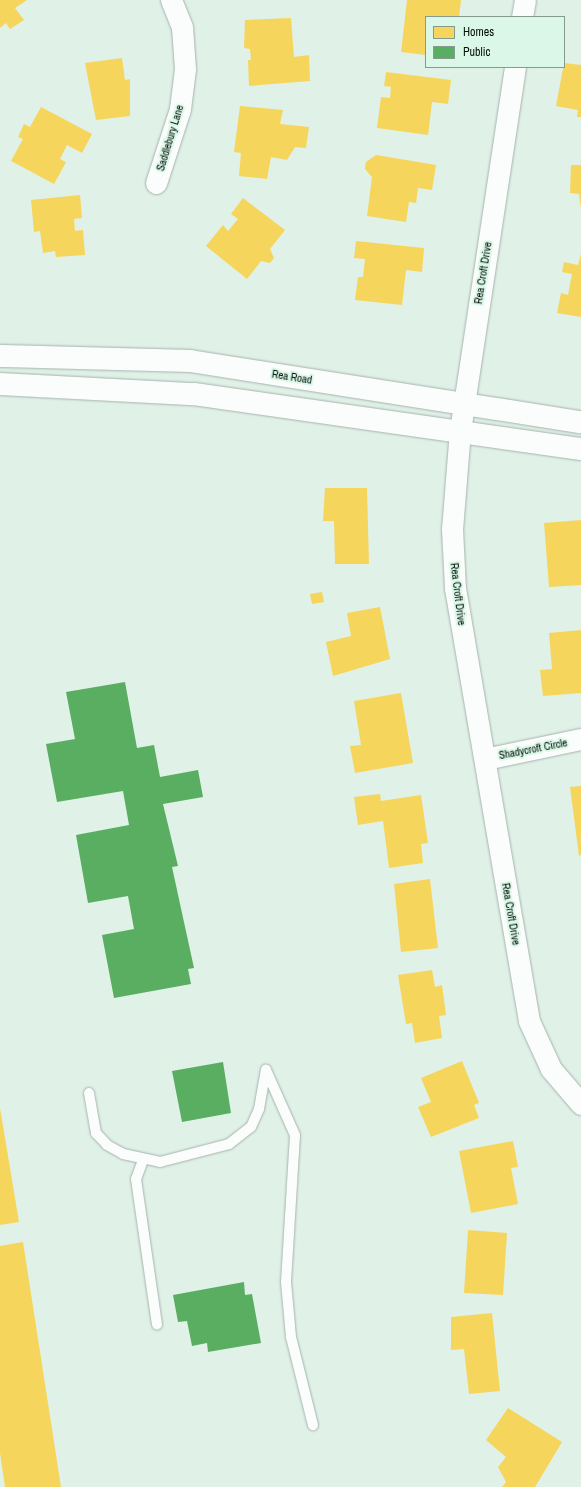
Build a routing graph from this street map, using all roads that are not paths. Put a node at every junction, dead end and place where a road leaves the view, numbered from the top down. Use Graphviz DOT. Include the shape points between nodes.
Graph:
graph roads {
  1 [pos="171,0"];
  2 [pos="525,0"];
  3 [pos="522,16"];
  4 [pos="515,68"];
  5 [pos="156,183"];
  6 [pos="0,356"];
  7 [pos="0,384"];
  8 [pos="464,403"];
  9 [pos="581,422"];
  10 [pos="460,430"];
  11 [pos="581,449"];
  12 [pos="581,739"];
  13 [pos="485,759"];
  14 [pos="89,1093"];
  15 [pos="581,1104"];
  16 [pos="142,1160"];
  17 [pos="157,1324"];
  18 [pos="313,1425"];
  1 -- 5 [label="street, Saddlebury Lane" via="182,28 185,69 180,109"];
  2 -- 3 [label="street"];
  4 -- 8 [label="street, Rea Croft Drive"];
  6 -- 8 [label="main road, Rea Road" via="190,361"];
  7 -- 10 [label="main road" via="194,394"];
  8 -- 9 [label="main road, Rea Road"];
  8 -- 10 [label="street, Rea Croft Drive"];
  10 -- 11 [label="main road"];
  10 -- 13 [label="street, Rea Croft Drive" via="452,529 455,588"];
  12 -- 13 [label="street, Shadycroft Circle"];
  13 -- 15 [label="street, Rea Croft Drive" via="529,1021 551,1069"];
  14 -- 16 [label="lane" via="96,1133 107,1145"];
  16 -- 17 [label="lane" via="136,1179"];
  16 -- 18 [label="lane" via="160,1162 229,1144 251,1127 259,1109 266,1070 295,1135 286,1282 292,1337"];
}
